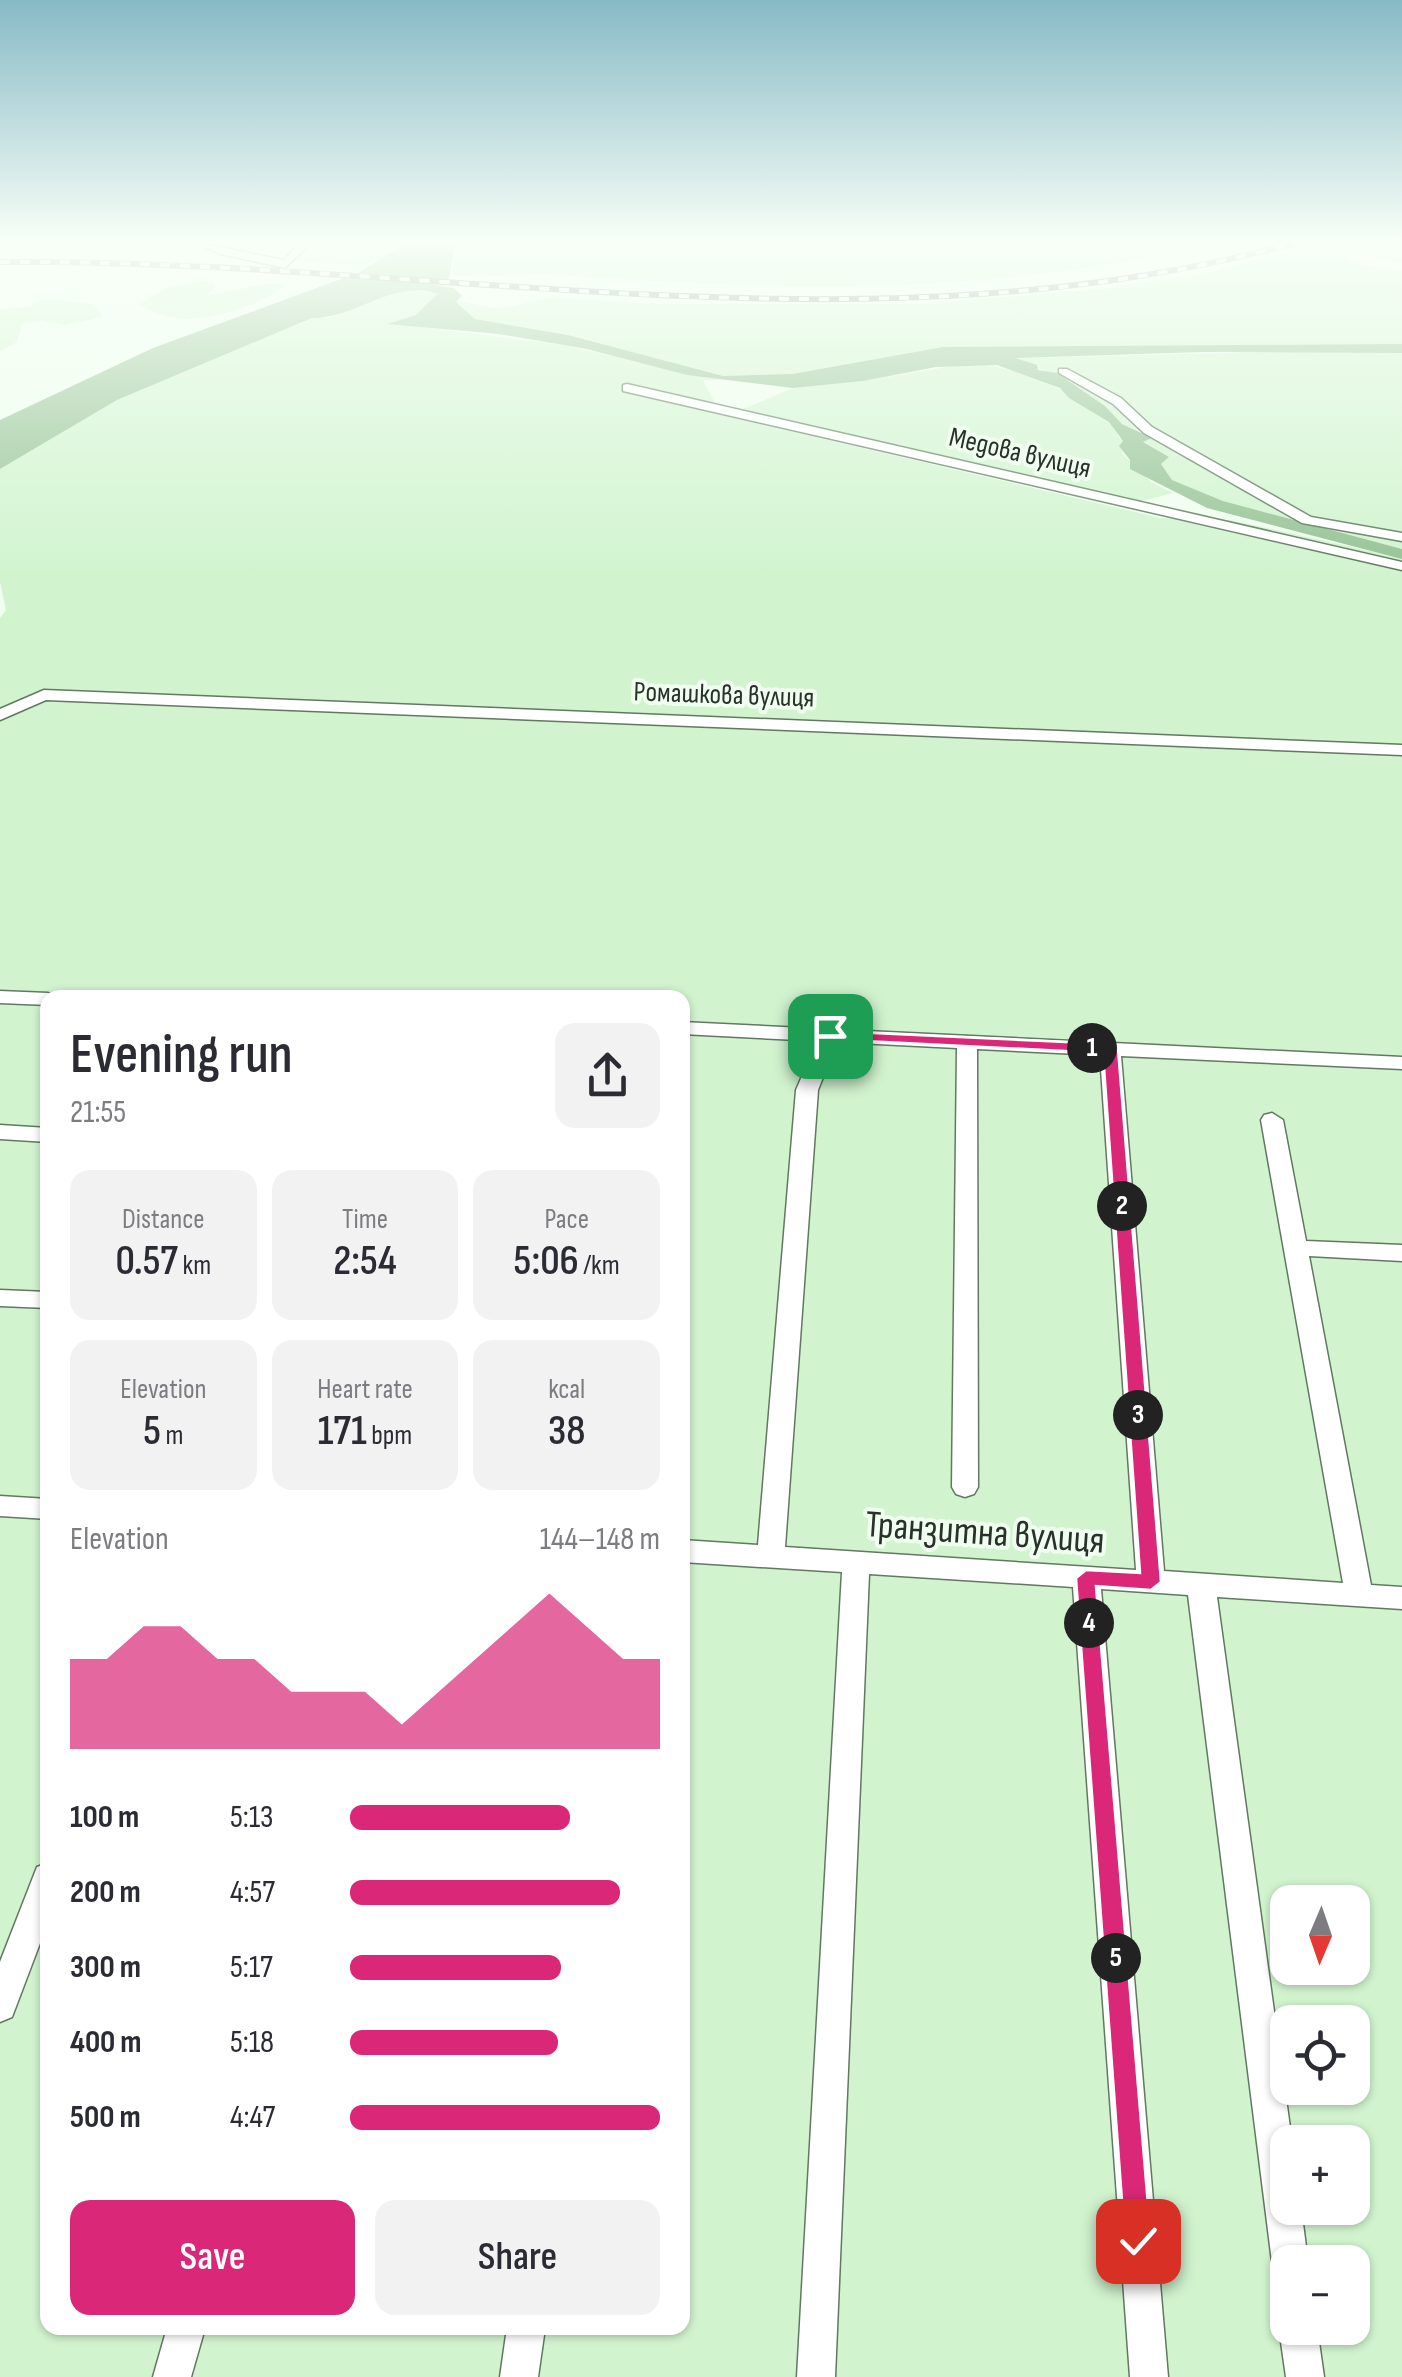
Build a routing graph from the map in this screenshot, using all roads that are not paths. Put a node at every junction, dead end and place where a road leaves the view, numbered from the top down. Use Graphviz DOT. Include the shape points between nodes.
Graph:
graph roads {
  1 [pos="1062,371"];
  2 [pos="627,388"];
  3 [pos="1402,537"];
  4 [pos="1402,566"];
  5 [pos="0,715"];
  6 [pos="1402,750"];
  7 [pos="0,997"];
  8 [pos="40,999"];
  9 [pos="690,1028"];
  10 [pos="830,1036"];
  11 [pos="967,1042"];
  12 [pos="1110,1049"];
  13 [pos="1402,1062"];
  14 [pos="1272,1120"];
  15 [pos="0,1132"];
  16 [pos="40,1134"];
  17 [pos="1296,1248"];
  18 [pos="1402,1253"];
  19 [pos="0,1298"];
  20 [pos="40,1300"];
  21 [pos="966,1487"];
  22 [pos="40,1510"];
  23 [pos="3,1514"];
  24 [pos="690,1551"];
  25 [pos="771,1556"];
  26 [pos="856,1562"];
  27 [pos="1086,1578"];
  28 [pos="1151,1582"];
  29 [pos="1201,1585"];
  30 [pos="1360,1596"];
  31 [pos="1402,1598"];
  32 [pos="40,1898"];
  33 [pos="0,2006"];
  34 [pos="1288,2245"];
  35 [pos="184,2335"];
  36 [pos="525,2335"];
  37 [pos="1300,2345"];
  38 [pos="172,2377"];
  39 [pos="519,2377"];
  40 [pos="816,2377"];
  41 [pos="1149,2377"];
  42 [pos="1305,2377"];
  1 -- 3 [label="street" via="1117,402 1148,430 1308,520"];
  2 -- 4 [label="street, Медова вулиця"];
  5 -- 6 [label="street, Ромашкова вулиця" via="44,695"];
  7 -- 8 [label="street"];
  9 -- 10 [label="street"];
  10 -- 11 [label="street"];
  10 -- 25 [label="street" via="807,1090"];
  11 -- 12 [label="street"];
  11 -- 21 [label="street"];
  12 -- 13 [label="street"];
  12 -- 28 [label="street"];
  14 -- 17 [label="street"];
  15 -- 16 [label="street"];
  17 -- 18 [label="street"];
  17 -- 30 [label="street"];
  19 -- 20 [label="street"];
  22 -- 23 [label="street"];
  24 -- 25 [label="street, Транзитна вулиця"];
  25 -- 26 [label="street, Транзитна вулиця"];
  26 -- 27 [label="street, Транзитна вулиця"];
  26 -- 40 [label="street"];
  27 -- 28 [label="street, Транзитна вулиця"];
  27 -- 41 [label="street"];
  28 -- 29 [label="street, Транзитна вулиця"];
  29 -- 30 [label="street, Транзитна вулиця"];
  29 -- 34 [label="street"];
  30 -- 31 [label="street, Транзитна вулиця"];
  32 -- 33 [label="street"];
  35 -- 38 [label="street"];
  36 -- 39 [label="street"];
  37 -- 42 [label="street"];
}
